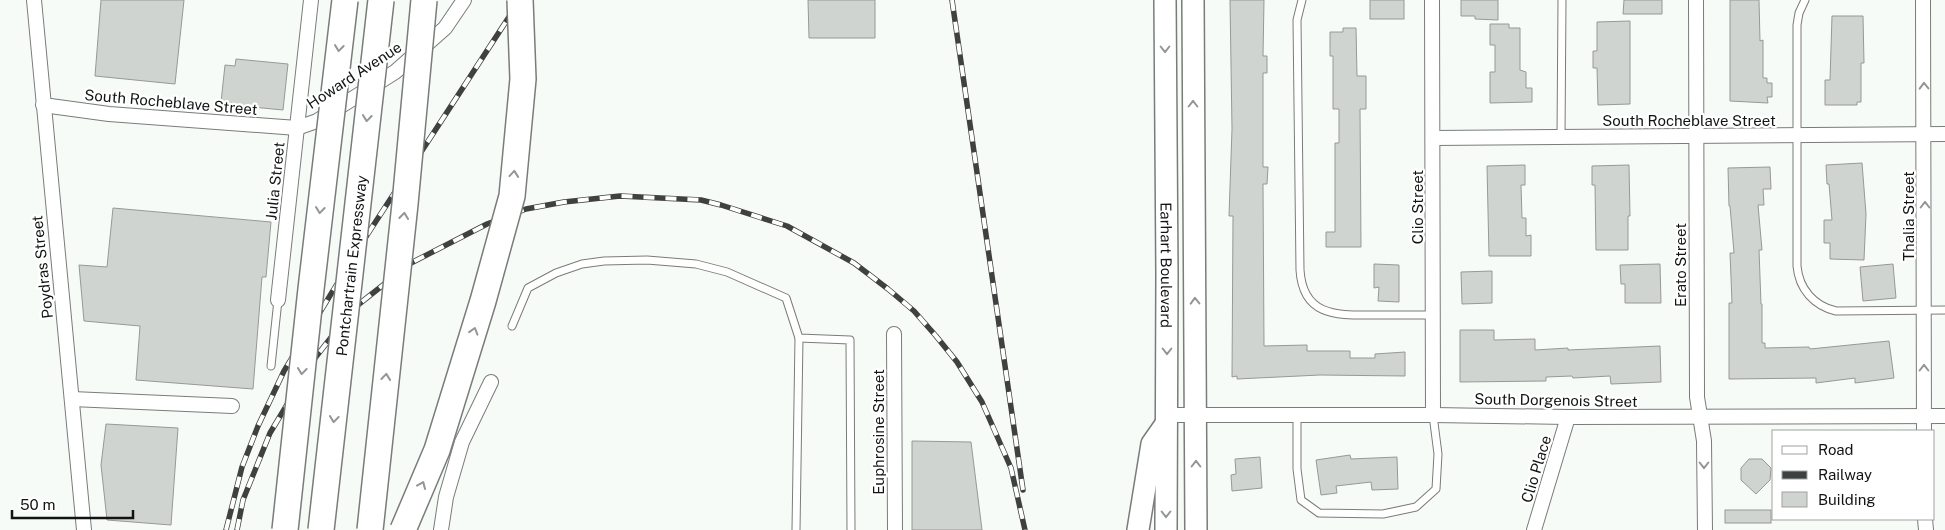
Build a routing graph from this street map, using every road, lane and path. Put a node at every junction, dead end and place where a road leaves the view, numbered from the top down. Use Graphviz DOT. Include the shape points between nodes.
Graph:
graph roads {
  1 [pos="34,0"];
  2 [pos="311,0"];
  3 [pos="345,0"];
  4 [pos="381,0"];
  5 [pos="424,0"];
  6 [pos="464,0"];
  7 [pos="520,0"];
  8 [pos="1165,0"];
  9 [pos="1193,0"];
  10 [pos="1302,0"];
  11 [pos="1432,0"];
  12 [pos="1562,0"];
  13 [pos="1696,0"];
  14 [pos="1805,0"];
  15 [pos="1924,0"];
  16 [pos="43,106"];
  17 [pos="297,128"];
  18 [pos="1925,134"];
  19 [pos="1945,134"];
  20 [pos="1696,136"];
  21 [pos="1796,136"];
  22 [pos="1561,137"];
  23 [pos="1433,138"];
  24 [pos="1165,142"];
  25 [pos="1193,143"];
  26 [pos="278,300"];
  27 [pos="1924,310"];
  28 [pos="1945,310"];
  29 [pos="1433,315"];
  30 [pos="512,326"];
  31 [pos="894,334"];
  32 [pos="800,338"];
  33 [pos="270,366"];
  34 [pos="491,382"];
  35 [pos="72,399"];
  36 [pos="232,406"];
  37 [pos="1433,415"];
  38 [pos="1196,416"];
  39 [pos="1297,416"];
  40 [pos="1924,416"];
  41 [pos="1945,416"];
  42 [pos="1700,417"];
  43 [pos="1568,418"];
  44 [pos="1166,419"];
  45 [pos="1924,430"];
  46 [pos="1138,523"];
  47 [pos="84,530"];
  48 [pos="285,530"];
  49 [pos="321,530"];
  50 [pos="370,530"];
  51 [pos="403,530"];
  52 [pos="441,530"];
  53 [pos="796,530"];
  54 [pos="851,530"];
  55 [pos="895,530"];
  56 [pos="1166,530"];
  57 [pos="1196,530"];
  58 [pos="1534,530"];
  59 [pos="1705,530"];
  1 -- 16 [label="street, Poydras Street"];
  2 -- 17 [label="street, Julia Street"];
  3 -- 48 [label="highway, one-way, bridge"];
  4 -- 49 [label="highway, Pontchartrain Expressway, one-way, bridge"];
  50 -- 5 [label="highway, one-way, bridge"];
  6 -- 17 [label="street, Howard Avenue" via="445,28 394,72 317,121"];
  51 -- 7 [label="highway, one-way, bridge" via="437,450 512,196 523,79"];
  8 -- 24 [label="main road, Earhart Boulevard, one-way"];
  25 -- 9 [label="main road, Earhart Boulevard, one-way"];
  10 -- 29 [label="lane" via="1297,20 1300,270 1304,289 1318,307 1335,314"];
  11 -- 23 [label="street, Clio Street"];
  12 -- 22 [label="lane"];
  13 -- 20 [label="street, Erato Street"];
  14 -- 21 [label="lane" via="1797,21"];
  18 -- 15 [label="street, Thalia Street, one-way"];
  16 -- 17 [label="street, South Rocheblave Street"];
  16 -- 35 [label="street, Poydras Street"];
  17 -- 26 [label="street, Julia Street"];
  18 -- 19 [label="street, South Rocheblave Street"];
  18 -- 21 [label="street, South Rocheblave Street"];
  27 -- 18 [label="street, Thalia Street, one-way"];
  20 -- 21 [label="street, South Rocheblave Street"];
  20 -- 22 [label="street, South Rocheblave Street"];
  20 -- 42 [label="street, Erato Street" via="1697,397"];
  21 -- 27 [label="lane" via="1797,266 1806,292 1821,306 1836,311"];
  22 -- 23 [label="street, South Rocheblave Street"];
  23 -- 29 [label="street, Clio Street"];
  24 -- 25 [label="main road"];
  24 -- 44 [label="main road, Earhart Boulevard, one-way"];
  38 -- 25 [label="main road, Earhart Boulevard, one-way"];
  26 -- 33 [label="lane, Julia Street"];
  27 -- 28 [label="lane"];
  40 -- 27 [label="street, Thalia Street, one-way"];
  29 -- 37 [label="street, Clio Street"];
  30 -- 32 [label="lane" via="528,288 556,273 589,263 647,260 696,264 726,272 786,298"];
  31 -- 55 [label="street, Euphrosine Street"];
  32 -- 53 [label="lane"];
  32 -- 54 [label="lane" via="850,340"];
  34 -- 52 [label="street" via="462,442 446,497"];
  35 -- 36 [label="street"];
  35 -- 47 [label="street, Poydras Street"];
  37 -- 39 [label="street, South Dorgenois Street"];
  37 -- 39 [label="lane" via="1438,454 1436,489 1416,507 1383,514 1319,513 1301,500 1297,469"];
  37 -- 43 [label="street, South Dorgenois Street"];
  38 -- 39 [label="street, South Dorgenois Street"];
  38 -- 44 [label="street, South Dorgenois Street"];
  57 -- 38 [label="main road, Earhart Boulevard, one-way"];
  40 -- 41 [label="street, South Dorgenois Street"];
  40 -- 42 [label="street, South Dorgenois Street"];
  40 -- 45 [label="street, Thalia Street"];
  42 -- 43 [label="street, South Dorgenois Street"];
  42 -- 59 [label="street, Erato Street, one-way" via="1704,441"];
  43 -- 58 [label="street, Clio Place"];
  44 -- 46 [label="main road" via="1152,444"];
  44 -- 56 [label="main road, Earhart Boulevard, one-way"];
}
